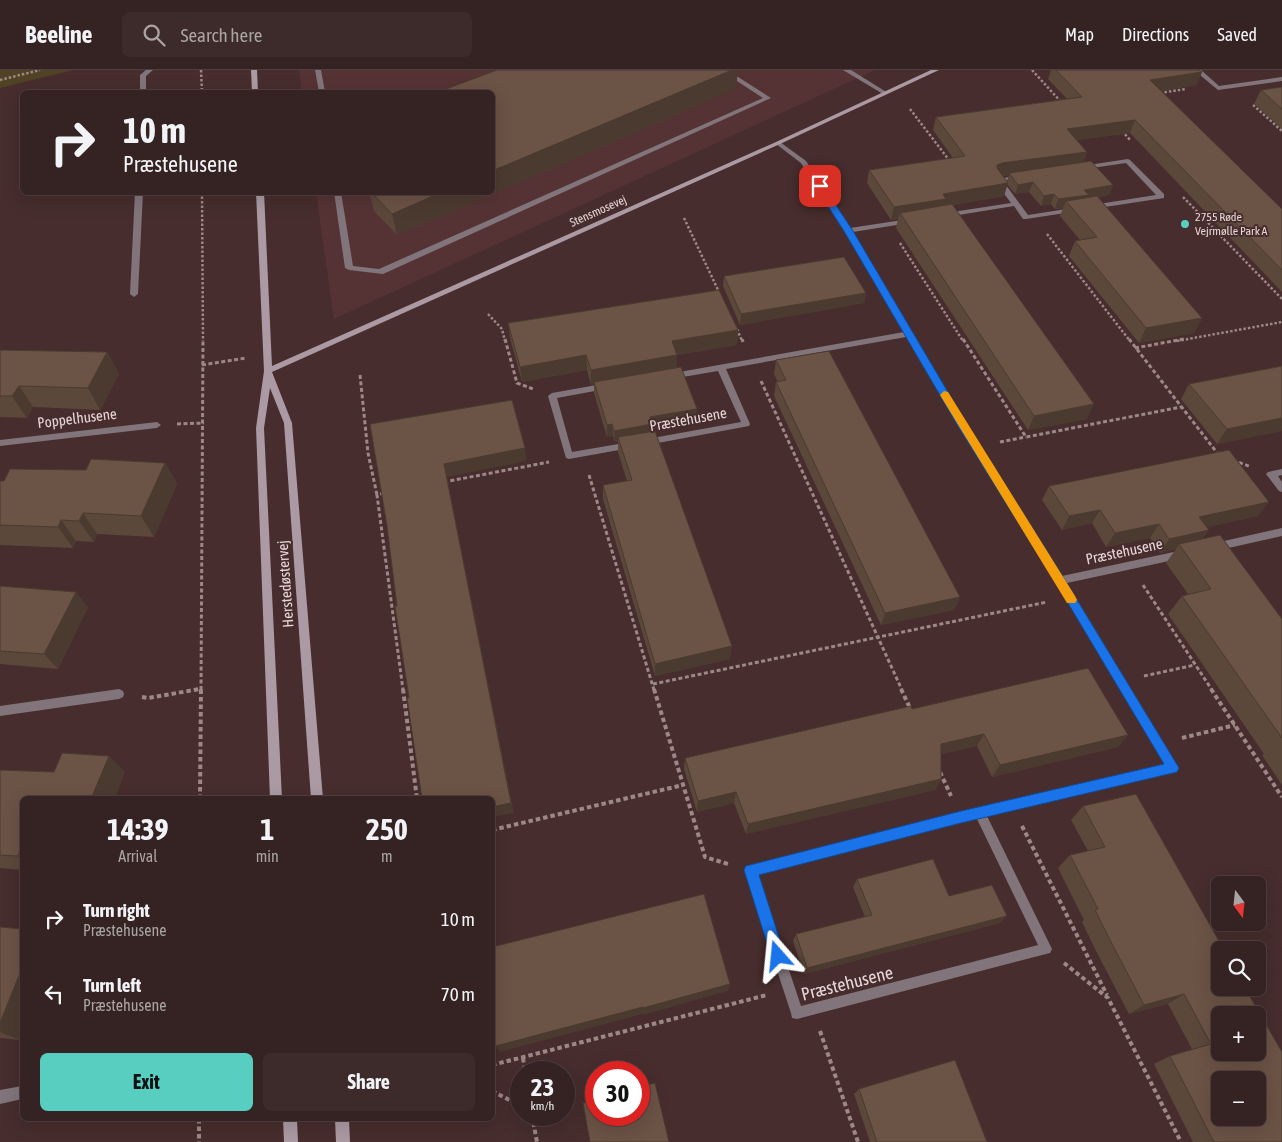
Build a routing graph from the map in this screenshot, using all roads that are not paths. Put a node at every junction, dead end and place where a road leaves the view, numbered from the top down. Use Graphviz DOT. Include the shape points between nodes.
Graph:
graph roads {
  1 [pos="150,70"];
  2 [pos="254,70"];
  3 [pos="318,70"];
  4 [pos="724,70"];
  5 [pos="846,70"];
  6 [pos="936,70"];
  7 [pos="1197,70"];
  8 [pos="1282,79"];
  9 [pos="143,90"];
  10 [pos="255,90"];
  11 [pos="322,90"];
  12 [pos="885,93"];
  13 [pos="778,143"];
  14 [pos="139,195"];
  15 [pos="260,195"];
  16 [pos="337,195"];
  17 [pos="1016,204"];
  18 [pos="934,217"];
  19 [pos="915,220"];
  20 [pos="848,231"];
  21 [pos="134,294"];
  22 [pos="909,334"];
  23 [pos="721,367"];
  24 [pos="268,371"];
  25 [pos="665,377"];
  26 [pos="618,385"];
  27 [pos="157,424"];
  28 [pos="0,443"];
  29 [pos="1282,472"];
  30 [pos="1282,488"];
  31 [pos="1282,532"];
  32 [pos="1060,580"];
  33 [pos="119,694"];
  34 [pos="0,711"];
  35 [pos="276,796"];
  36 [pos="317,796"];
  37 [pos="980,812"];
  38 [pos="20,1093"];
  39 [pos="0,1097"];
  40 [pos="290,1121"];
  41 [pos="342,1121"];
  42 [pos="291,1142"];
  43 [pos="344,1142"];
  1 -- 9 [label="street" via="143,75"];
  2 -- 10 [label="street"];
  3 -- 11 [label="street"];
  4 -- 16 [label="street" via="768,98 380,272 349,268"];
  5 -- 12 [label="street"];
  6 -- 12 [label="street, Stensmosevej"];
  7 -- 8 [label="street" via="1218,88"];
  12 -- 13 [label="street, Stensmosevej"];
  13 -- 20 [label="street" via="804,162"];
  13 -- 24 [label="street, Stensmosevej"];
  14 -- 21 [label="street"];
  15 -- 24 [label="street, Herstedøstervej"];
  17 -- 17 [label="street" via="998,180 1128,161 1161,196 1026,217"];
  17 -- 18 [label="street"];
  19 -- 20 [label="street"];
  20 -- 22 [label="street"];
  22 -- 23 [label="street"];
  22 -- 32 [label="street" via="961,424"];
  23 -- 25 [label="street"];
  23 -- 26 [label="street, Præstehusene" via="746,424 569,456 552,396"];
  24 -- 35 [label="street, Herstedøstervej" via="260,428"];
  24 -- 36 [label="street, Herstedøstervej" via="288,423"];
  27 -- 28 [label="street, Poppelhusene"];
  29 -- 30 [label="street" via="1271,474"];
  31 -- 32 [label="street, Præstehusene"];
  32 -- 37 [label="street" via="1173,768"];
  33 -- 34 [label="street"];
  37 -- 37 [label="street, Præstehusene" via="1046,949 797,1013 750,870"];
  38 -- 39 [label="street"];
  40 -- 42 [label="street"];
  41 -- 43 [label="street"];
}
